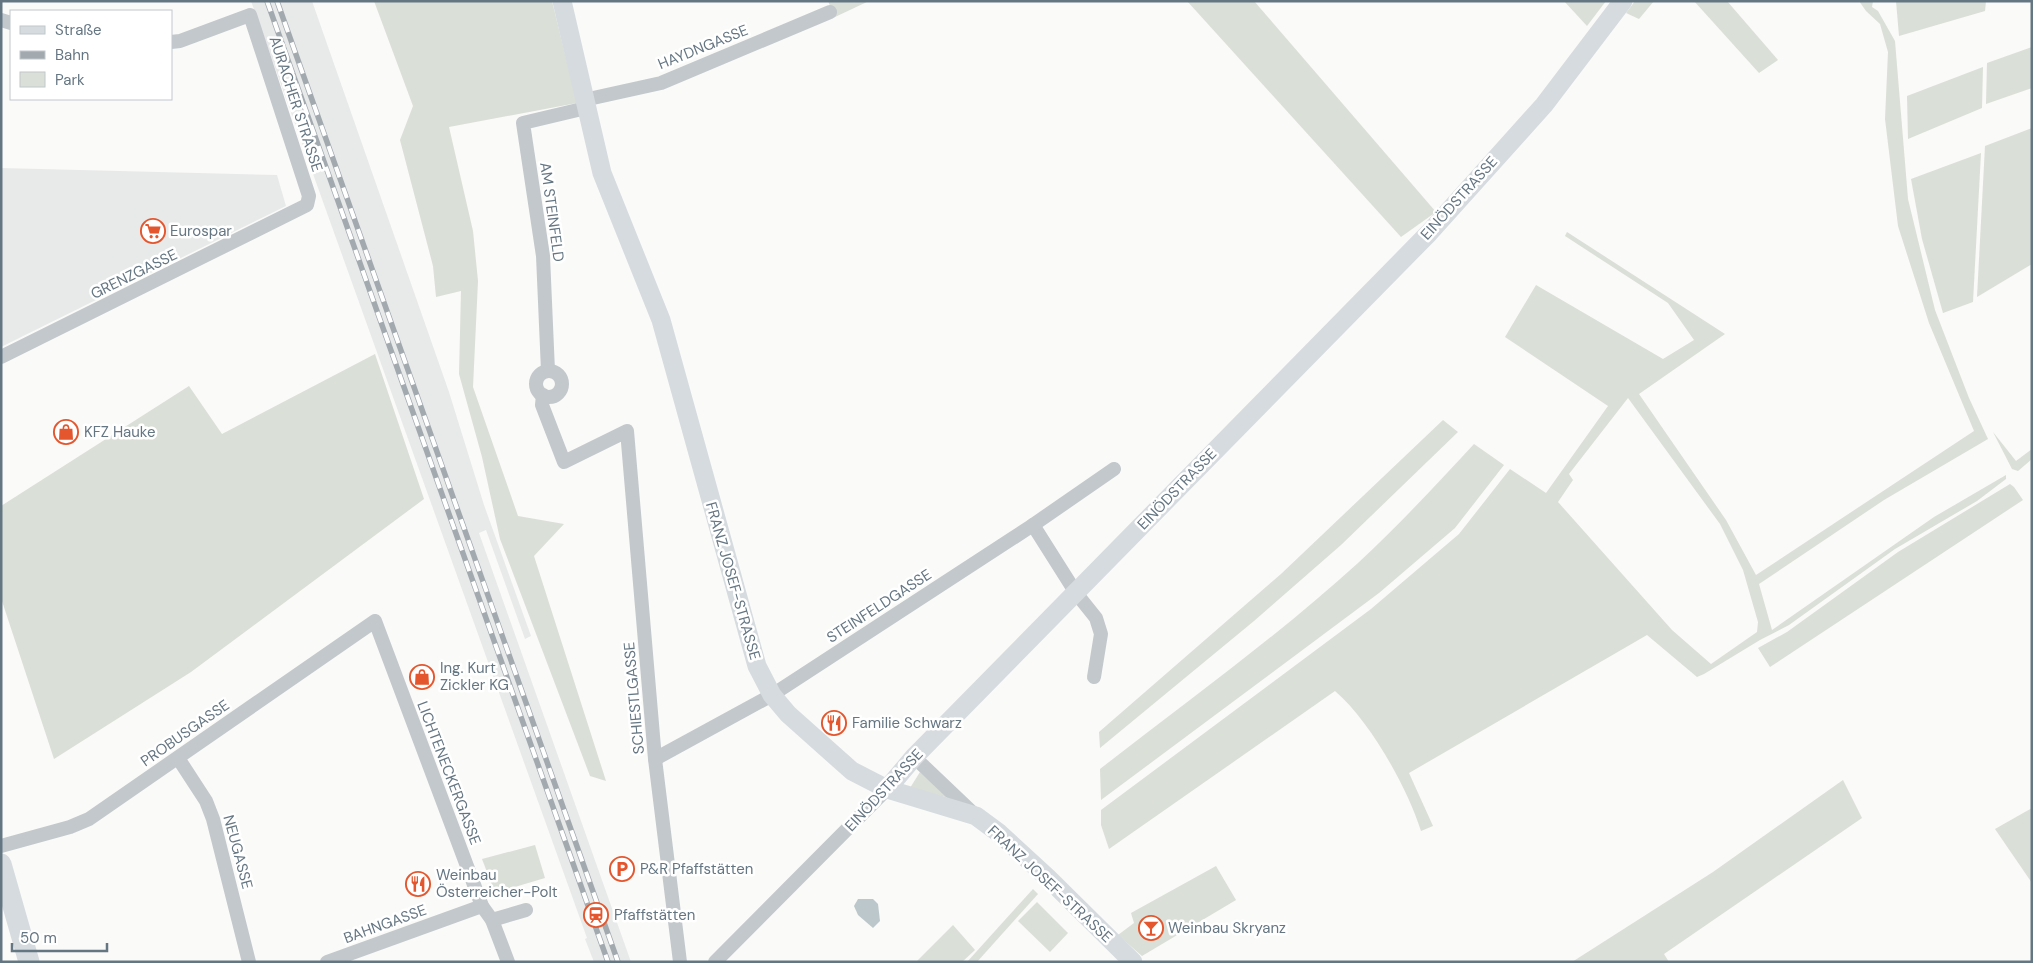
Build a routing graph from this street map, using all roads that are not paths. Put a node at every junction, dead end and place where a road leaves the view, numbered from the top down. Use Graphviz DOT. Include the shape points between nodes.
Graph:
graph roads {
  1 [pos="562,1"];
  2 [pos="1622,1"];
  3 [pos="830,12"];
  4 [pos="172,42"];
  5 [pos="585,104"];
  6 [pos="307,204"];
  7 [pos="1,357"];
  8 [pos="548,371"];
  9 [pos="543,395"];
  10 [pos="627,431"];
  11 [pos="1114,468"];
  12 [pos="1033,525"];
  13 [pos="1076,593"];
  14 [pos="375,621"];
  15 [pos="1094,678"];
  16 [pos="772,695"];
  17 [pos="914,757"];
  18 [pos="178,758"];
  19 [pos="655,759"];
  20 [pos="887,789"];
  21 [pos="976,816"];
  22 [pos="1,846"];
  23 [pos="1,864"];
  24 [pos="482,906"];
  25 [pos="526,910"];
  26 [pos="492,920"];
  27 [pos="1123,959"];
  28 [pos="29,962"];
  29 [pos="249,962"];
  30 [pos="327,962"];
  31 [pos="508,962"];
  32 [pos="680,962"];
  33 [pos="715,962"];
  1 -- 5 [label="main road, FRANZ JOSEF-STRASSE"];
  2 -- 13 [label="main road, EINÖDSTRASSE" via="1544,104 1429,233"];
  3 -- 5 [label="street, HAYDNGASSE" via="661,83"];
  4 -- 6 [label="street, AURACHER STRASSE" via="250,15 309,196"];
  5 -- 8 [label="street, AM STEINFELD" via="523,123 543,256"];
  5 -- 16 [label="main road, FRANZ JOSEF-STRASSE" via="602,173 661,320 757,666"];
  6 -- 7 [label="street, GRENZGASSE"];
  8 -- 9 [label="street, AM STEINFELD" via="540,375 537,383"];
  8 -- 9 [label="street" via="559,375 562,388 555,396"];
  9 -- 10 [label="street, AM STEINFELD" via="542,405 564,462"];
  10 -- 19 [label="street, SCHIESTLGASSE"];
  11 -- 12 [label="street, STEINFELDGASSE"];
  12 -- 13 [label="street"];
  12 -- 16 [label="street, STEINFELDGASSE"];
  13 -- 15 [label="street" via="1096,618 1100,634"];
  13 -- 17 [label="main road, EINÖDSTRASSE"];
  14 -- 18 [label="street, PROBUSGASSE"];
  14 -- 24 [label="street, LICHTENECKERGASSE"];
  16 -- 19 [label="street, STEINFELDGASSE"];
  16 -- 20 [label="main road, FRANZ JOSEF-STRASSE" via="788,714 852,771"];
  17 -- 20 [label="main road, EINÖDSTRASSE"];
  17 -- 21 [label="street"];
  18 -- 22 [label="street, PROBUSGASSE" via="89,819"];
  18 -- 29 [label="street, NEUGASSE" via="206,801 213,819"];
  19 -- 32 [label="street, SCHIESTLGASSE"];
  20 -- 21 [label="main road, FRANZ JOSEF-STRASSE"];
  20 -- 33 [label="street, EINÖDSTRASSE"];
  21 -- 27 [label="main road, FRANZ JOSEF-STRASSE" via="1000,833 1048,878"];
  23 -- 28 [label="main road"];
  24 -- 26 [label="street, LICHTENECKERGASSE"];
  24 -- 30 [label="street, BAHNGASSE"];
  25 -- 26 [label="street"];
  26 -- 31 [label="street, LICHTENECKERGASSE"];
}
